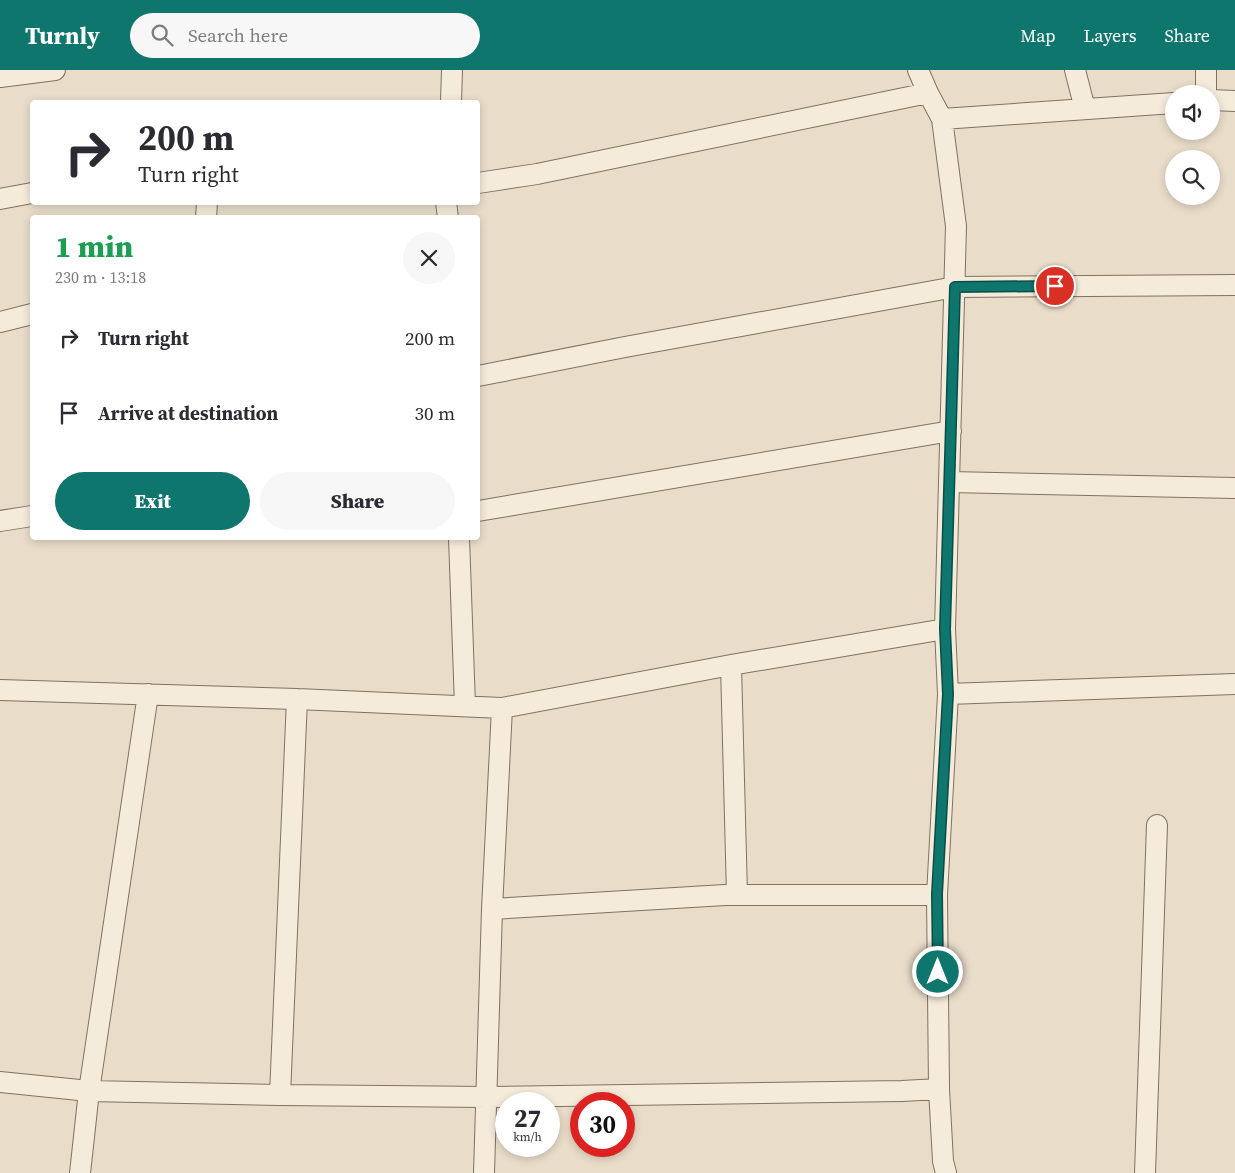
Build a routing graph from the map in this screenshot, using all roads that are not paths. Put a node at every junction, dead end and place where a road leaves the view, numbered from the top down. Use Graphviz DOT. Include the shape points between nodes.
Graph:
graph roads {
  1 [pos="55,70"];
  2 [pos="452,70"];
  3 [pos="918,70"];
  4 [pos="1075,70"];
  5 [pos="1206,70"];
  6 [pos="0,78"];
  7 [pos="1206,85"];
  8 [pos="928,93"];
  9 [pos="451,100"];
  10 [pos="1220,100"];
  11 [pos="1235,101"];
  12 [pos="1165,103"];
  13 [pos="1084,109"];
  14 [pos="942,118"];
  15 [pos="480,183"];
  16 [pos="30,193"];
  17 [pos="0,199"];
  18 [pos="1235,285"];
  19 [pos="955,287"];
  20 [pos="30,314"];
  21 [pos="0,322"];
  22 [pos="480,376"];
  23 [pos="951,431"];
  24 [pos="950,482"];
  25 [pos="1235,488"];
  26 [pos="480,511"];
  27 [pos="30,516"];
  28 [pos="0,520"];
  29 [pos="459,540"];
  30 [pos="945,629"];
  31 [pos="731,665"];
  32 [pos="1235,684"];
  33 [pos="0,690"];
  34 [pos="148,694"];
  35 [pos="948,694"];
  36 [pos="297,699"];
  37 [pos="465,706"];
  38 [pos="502,708"];
  39 [pos="1157,825"];
  40 [pos="937,894"];
  41 [pos="737,895"];
  42 [pos="492,909"];
  43 [pos="0,1082"];
  44 [pos="939,1089"];
  45 [pos="89,1091"];
  46 [pos="280,1095"];
  47 [pos="487,1097"];
  48 [pos="80,1173"];
  49 [pos="484,1173"];
  50 [pos="946,1173"];
  51 [pos="1144,1173"];
  1 -- 6 [label="street"];
  2 -- 9 [label="street"];
  3 -- 8 [label="street"];
  4 -- 13 [label="street"];
  5 -- 7 [label="street"];
  8 -- 14 [label="street"];
  8 -- 15 [label="street" via="537,174"];
  10 -- 11 [label="street"];
  12 -- 13 [label="street"];
  13 -- 14 [label="street"];
  14 -- 19 [label="street" via="956,226"];
  16 -- 17 [label="street"];
  18 -- 19 [label="street"];
  19 -- 22 [label="street"];
  19 -- 23 [label="street"];
  20 -- 21 [label="street"];
  23 -- 24 [label="street"];
  23 -- 26 [label="street"];
  24 -- 25 [label="street"];
  24 -- 30 [label="street"];
  27 -- 28 [label="street"];
  29 -- 37 [label="street"];
  30 -- 31 [label="street"];
  30 -- 35 [label="street"];
  31 -- 38 [label="street"];
  31 -- 41 [label="street"];
  32 -- 35 [label="street"];
  33 -- 34 [label="street"];
  34 -- 36 [label="street"];
  34 -- 45 [label="street"];
  35 -- 40 [label="street"];
  36 -- 37 [label="street"];
  36 -- 46 [label="street"];
  37 -- 38 [label="street"];
  38 -- 42 [label="street"];
  39 -- 51 [label="street"];
  40 -- 41 [label="street"];
  40 -- 44 [label="street"];
  41 -- 42 [label="street"];
  42 -- 47 [label="street"];
  43 -- 45 [label="street"];
  44 -- 47 [label="street"];
  44 -- 50 [label="street"];
  45 -- 46 [label="street"];
  45 -- 48 [label="street"];
  46 -- 47 [label="street"];
  47 -- 49 [label="street"];
}
